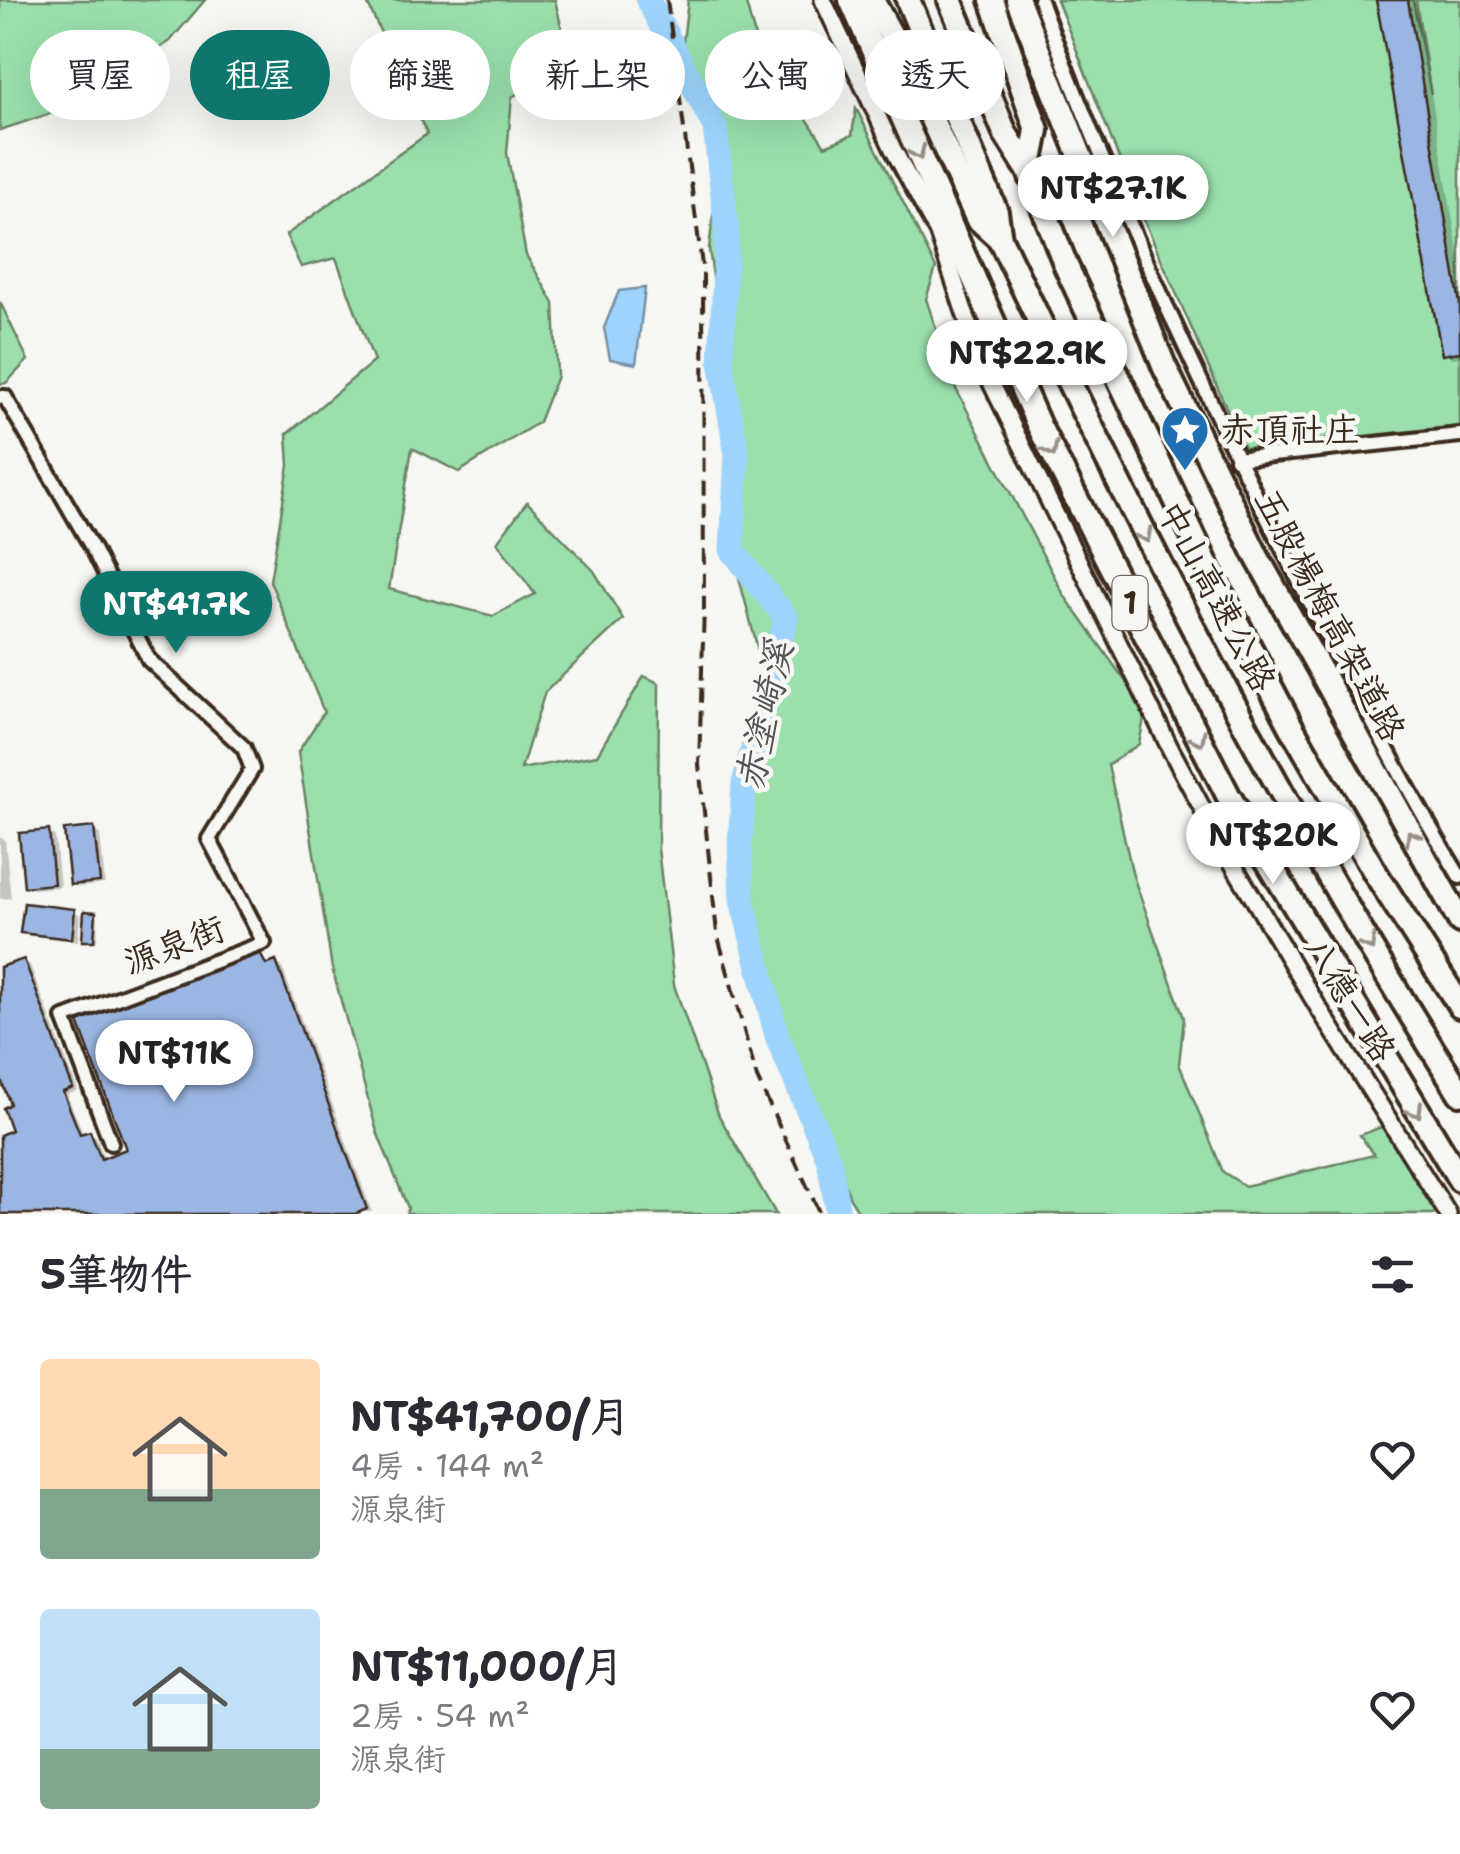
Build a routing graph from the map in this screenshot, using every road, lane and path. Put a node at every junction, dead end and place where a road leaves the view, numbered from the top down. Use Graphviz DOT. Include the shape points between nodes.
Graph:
graph roads {
  1 [pos="823,0"];
  2 [pos="851,0"];
  3 [pos="872,0"];
  4 [pos="908,0"];
  5 [pos="950,0"];
  6 [pos="992,0"];
  7 [pos="1018,0"];
  8 [pos="1040,0"];
  9 [pos="1029,171"];
  10 [pos="1000,238"];
  11 [pos="0,397"];
  12 [pos="1460,435"];
  13 [pos="1236,459"];
  14 [pos="1460,877"];
  15 [pos="1460,921"];
  16 [pos="1460,1006"];
  17 [pos="1460,1093"];
  18 [pos="111,1143"];
  19 [pos="1460,1180"];
  20 [pos="1448,1214"];
  1 -- 20 [label="street, 八德一路" via="946,252 982,364 1170,748 1318,1007"];
  2 -- 19 [label="highway, 1, one-way" via="1039,426 1229,797"];
  3 -- 10 [label="highway" via="977,218"];
  4 -- 10 [label="highway, 中山高速公路 / 1" via="996,212"];
  5 -- 9 [label="highway, 中山高速公路" via="1005,133"];
  6 -- 9 [label="highway" via="1037,130"];
  15 -- 7 [label="highway, 五股楊梅高架道路, one-way" via="1257,557 1164,366"];
  8 -- 13 [label="street" via="1120,202"];
  9 -- 16 [label="highway, 中山高速公路" via="1066,266 1208,570 1376,874"];
  10 -- 17 [label="highway, 中山高速公路 / 1, one-way" via="1109,467 1230,697"];
  11 -- 18 [label="street, 源泉街" via="6,397 93,549 149,660 244,748 252,769 209,840 264,943 64,1018"];
  12 -- 13 [label="street"];
  13 -- 14 [label="street"];
}
